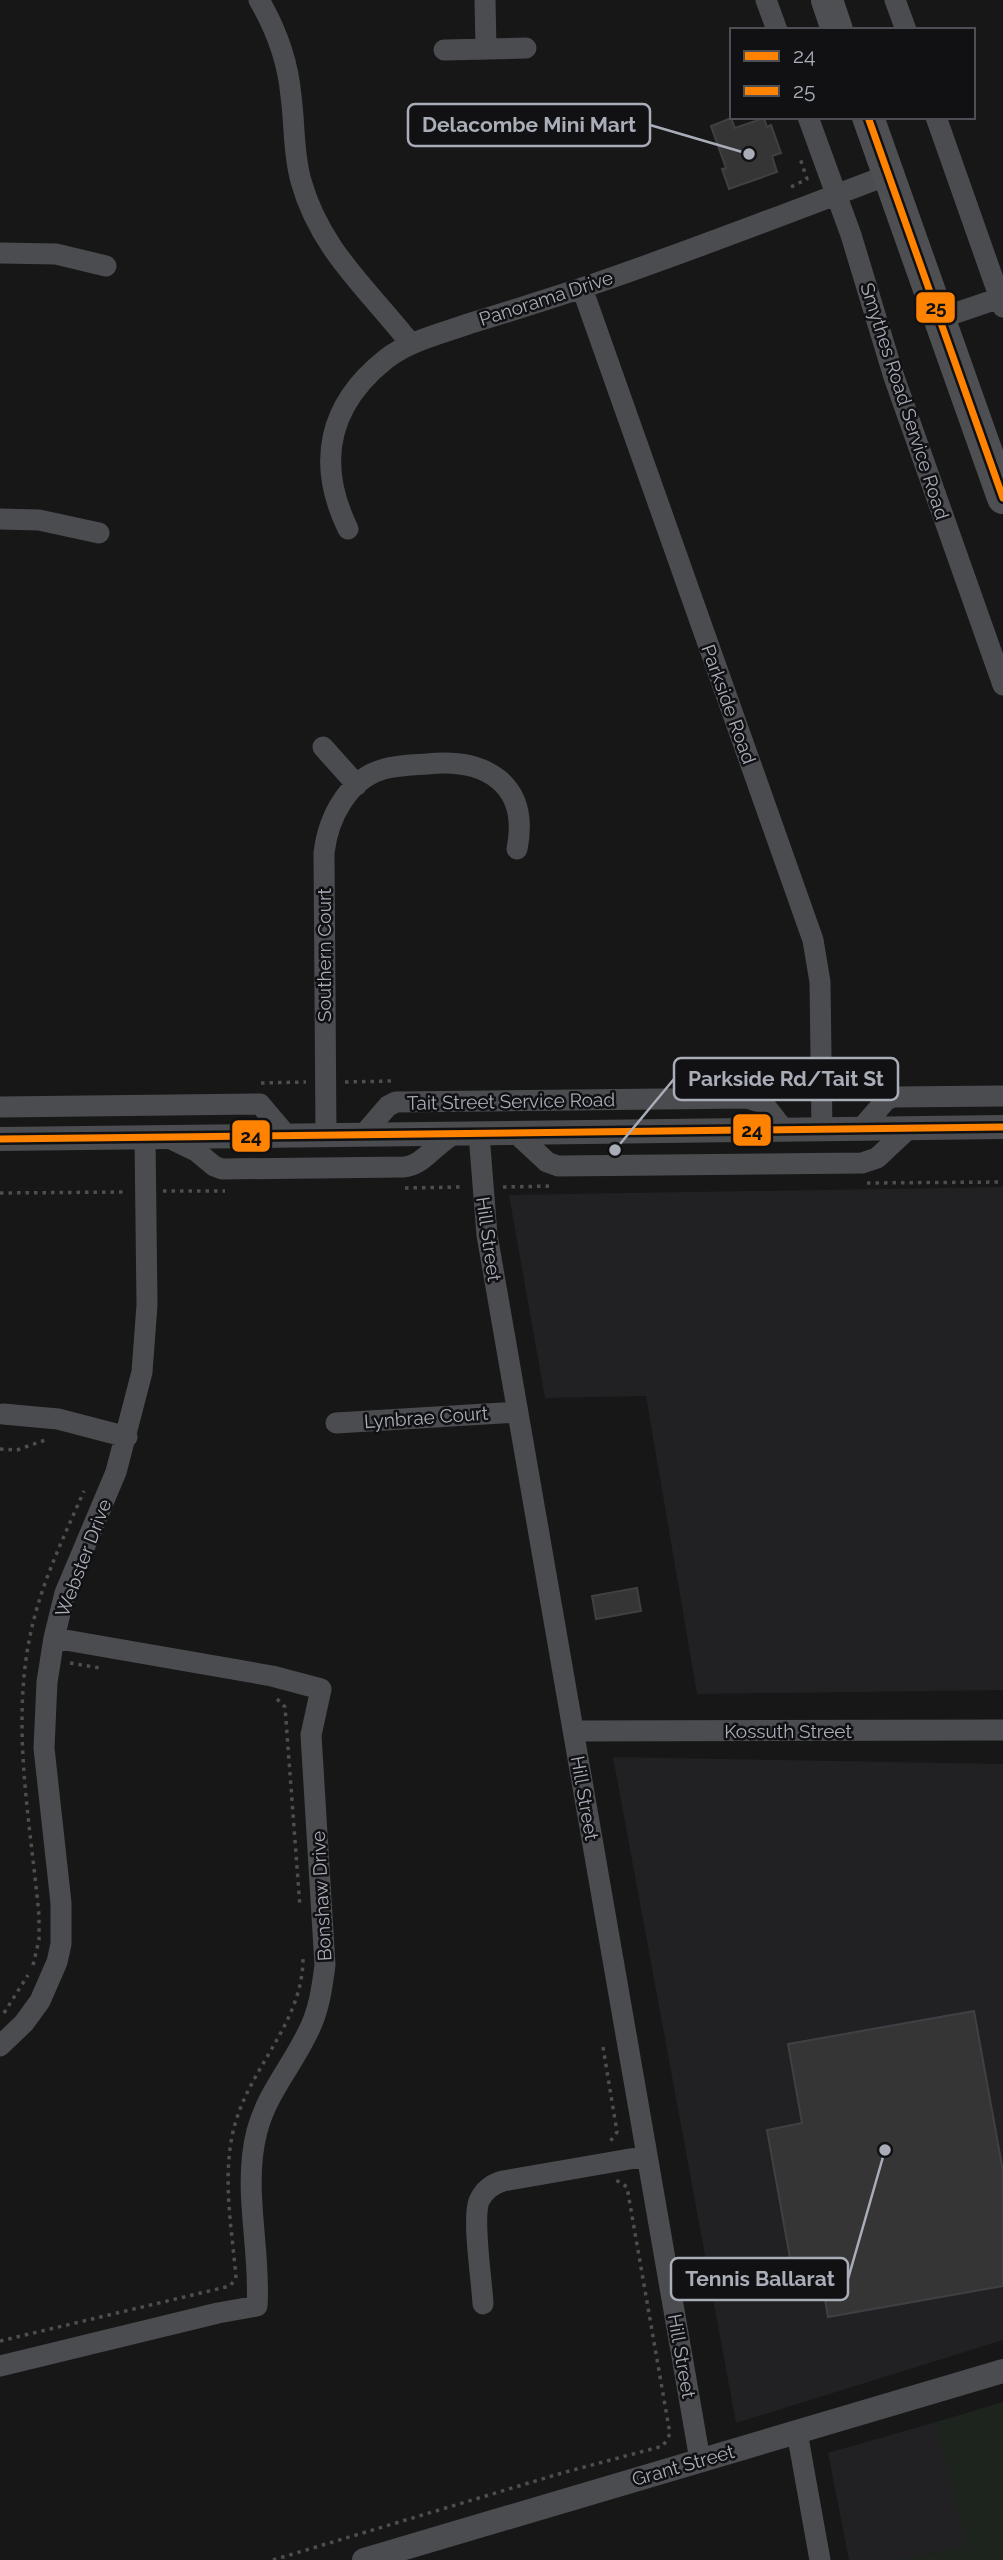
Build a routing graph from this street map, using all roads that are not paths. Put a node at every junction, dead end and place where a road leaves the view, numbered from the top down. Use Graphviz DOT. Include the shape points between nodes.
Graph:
graph roads {
  1 [pos="259,0"];
  2 [pos="485,0"];
  3 [pos="766,0"];
  4 [pos="827,0"];
  5 [pos="895,0"];
  6 [pos="776,28"];
  7 [pos="836,28"];
  8 [pos="905,28"];
  9 [pos="486,48"];
  10 [pos="526,48"];
  11 [pos="444,50"];
  12 [pos="809,119"];
  13 [pos="869,119"];
  14 [pos="937,119"];
  15 [pos="888,175"];
  16 [pos="836,195"];
  17 [pos="0,253"];
  18 [pos="106,266"];
  19 [pos="582,288"];
  20 [pos="1001,303"];
  21 [pos="938,319"];
  22 [pos="411,344"];
  23 [pos="1003,498"];
  24 [pos="0,519"];
  25 [pos="348,528"];
  26 [pos="99,533"];
  27 [pos="1003,685"];
  28 [pos="323,747"];
  29 [pos="358,785"];
  30 [pos="517,849"];
  31 [pos="1003,1096"];
  32 [pos="0,1107"];
  33 [pos="1003,1127"];
  34 [pos="909,1128"];
  35 [pos="784,1130"];
  36 [pos="822,1130"];
  37 [pos="860,1130"];
  38 [pos="467,1134"];
  39 [pos="517,1134"];
  40 [pos="326,1135"];
  41 [pos="363,1135"];
  42 [pos="287,1136"];
  43 [pos="155,1137"];
  44 [pos="0,1139"];
  45 [pos="517,1412"];
  46 [pos="4,1414"];
  47 [pos="336,1423"];
  48 [pos="127,1437"];
  49 [pos="54,1638"];
  50 [pos="1003,1730"];
  51 [pos="574,1731"];
  52 [pos="0,2046"];
  53 [pos="647,2156"];
  54 [pos="484,2304"];
  55 [pos="0,2366"];
  56 [pos="1003,2371"];
  57 [pos="797,2432"];
  58 [pos="700,2460"];
  59 [pos="363,2560"];
  60 [pos="820,2560"];
  1 -- 22 [label="street" via="286,67 298,169 315,220 334,253"];
  2 -- 9 [label="street"];
  3 -- 6 [label="street"];
  4 -- 7 [label="main road"];
  5 -- 8 [label="street"];
  9 -- 10 [label="street"];
  9 -- 11 [label="street"];
  12 -- 16 [label="street, Smythes Road Service Road"];
  13 -- 15 [label="main road"];
  14 -- 20 [label="street"];
  15 -- 16 [label="street, Panorama Drive"];
  15 -- 21 [label="main road"];
  16 -- 19 [label="street, Panorama Drive"];
  16 -- 27 [label="street, Smythes Road Service Road" via="894,377"];
  17 -- 18 [label="street" via="56,254"];
  19 -- 22 [label="street, Panorama Drive"];
  19 -- 36 [label="street, Parkside Road" via="813,940 820,982"];
  20 -- 21 [label="street"];
  21 -- 23 [label="main road"];
  22 -- 25 [label="street, Panorama Drive" via="366,378 336,424 331,476"];
  24 -- 26 [label="street" via="39,520"];
  28 -- 29 [label="street"];
  29 -- 30 [label="street, Southern Court" via="378,771 398,766 447,762 480,768 499,779 514,800 520,823"];
  29 -- 40 [label="street, Southern Court" via="333,819 324,853"];
  31 -- 37 [label="street" via="893,1097"];
  32 -- 42 [label="street" via="260,1104"];
  33 -- 34 [label="street"];
  34 -- 37 [label="street"];
  34 -- 39 [label="street, Tait Street Service Road" via="877,1158 862,1163 558,1166 547,1162"];
  35 -- 36 [label="street"];
  35 -- 39 [label="street"];
  35 -- 41 [label="street, Tait Street Service Road" via="761,1101 747,1098 397,1102"];
  36 -- 37 [label="street"];
  38 -- 39 [label="street"];
  38 -- 41 [label="street"];
  38 -- 43 [label="street" via="436,1146 414,1166 362,1168 219,1169 196,1151"];
  38 -- 45 [label="street, Hill Street"];
  40 -- 41 [label="street"];
  40 -- 42 [label="street"];
  42 -- 43 [label="street"];
  43 -- 44 [label="street"];
  43 -- 48 [label="street, Webster Drive" via="146,1191 145,1345"];
  45 -- 47 [label="street, Lynbrae Court"];
  45 -- 51 [label="street, Hill Street"];
  46 -- 48 [label="street" via="58,1419"];
  48 -- 49 [label="street, Webster Drive" via="117,1472 69,1583"];
  49 -- 52 [label="street, Webster Drive" via="44,1748 61,1903 61,1944 40,2001"];
  49 -- 55 [label="street, Bonshaw Drive" via="284,1678 321,1689 311,1735 326,1965 311,2026 272,2092 255,2139 251,2175 257,2306"];
  50 -- 51 [label="street, Kossuth Street"];
  51 -- 53 [label="street, Hill Street"];
  53 -- 54 [label="street" via="499,2182 485,2192 477,2215"];
  53 -- 58 [label="street, Hill Street"];
  56 -- 57 [label="street, Grant Street"];
  57 -- 58 [label="street, Grant Street"];
  57 -- 60 [label="street"];
  58 -- 59 [label="street, Grant Street"];
}
